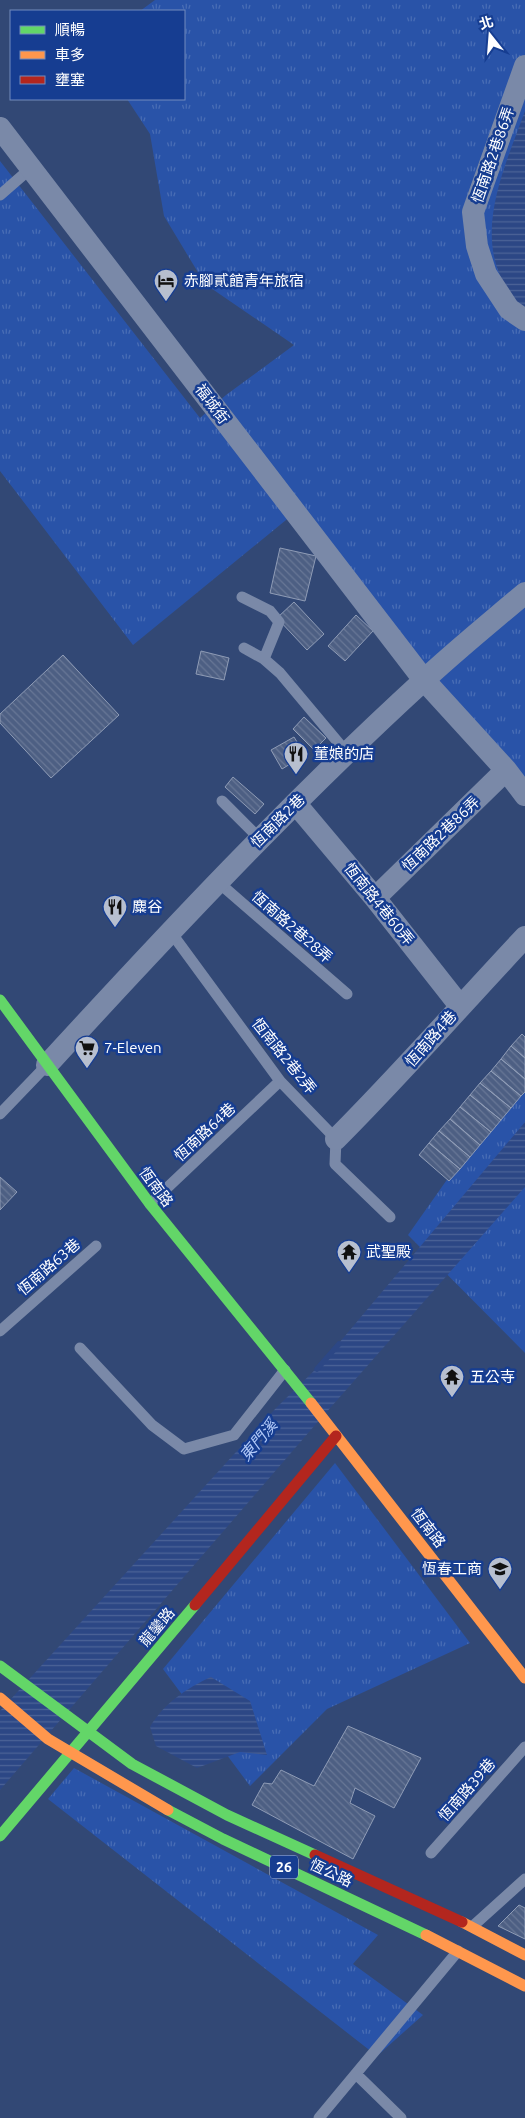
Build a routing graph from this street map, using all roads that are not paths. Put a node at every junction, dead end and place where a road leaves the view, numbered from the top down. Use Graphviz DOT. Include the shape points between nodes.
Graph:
graph roads {
  1 [pos="525,66"];
  2 [pos="0,128"];
  3 [pos="31,168"];
  4 [pos="0,195"];
  5 [pos="525,320"];
  6 [pos="525,593"];
  7 [pos="242,597"];
  8 [pos="244,648"];
  9 [pos="264,659"];
  10 [pos="424,680"];
  11 [pos="347,753"];
  12 [pos="506,770"];
  13 [pos="525,795"];
  14 [pos="222,801"];
  15 [pos="296,804"];
  16 [pos="260,839"];
  17 [pos="218,882"];
  18 [pos="375,898"];
  19 [pos="170,931"];
  20 [pos="525,937"];
  21 [pos="347,994"];
  22 [pos="0,1000"];
  23 [pos="460,1006"];
  24 [pos="47,1065"];
  25 [pos="280,1081"];
  26 [pos="0,1114"];
  27 [pos="336,1139"];
  28 [pos="150,1204"];
  29 [pos="390,1217"];
  30 [pos="96,1246"];
  31 [pos="0,1331"];
  32 [pos="80,1348"];
  33 [pos="285,1370"];
  34 [pos="336,1436"];
  35 [pos="0,1666"];
  36 [pos="525,1678"];
  37 [pos="2,1700"];
  38 [pos="88,1733"];
  39 [pos="525,1747"];
  40 [pos="72,1754"];
  41 [pos="0,1836"];
  42 [pos="431,1853"];
  43 [pos="525,1879"];
  44 [pos="465,1939"];
  45 [pos="525,1954"];
  46 [pos="525,1986"];
  47 [pos="357,2075"];
  48 [pos="319,2118"];
  49 [pos="401,2118"];
  1 -- 5 [label="street, 恆南路2巷86弄" via="473,212 477,246 486,274 509,310"];
  2 -- 3 [label="street, 福城街"];
  3 -- 4 [label="lane"];
  3 -- 10 [label="street, 福城街"];
  6 -- 10 [label="street, 恆南路2巷"];
  7 -- 9 [label="lane" via="270,611 279,622"];
  8 -- 9 [label="lane"];
  9 -- 11 [label="lane" via="280,673"];
  10 -- 11 [label="street, 恆南路2巷"];
  10 -- 12 [label="street"];
  11 -- 15 [label="street, 恆南路2巷"];
  12 -- 13 [label="street"];
  12 -- 18 [label="street, 恆南路2巷86弄"];
  14 -- 16 [label="lane"];
  15 -- 16 [label="street, 恆南路2巷"];
  15 -- 18 [label="street, 恆南路4巷60弄"];
  16 -- 17 [label="street, 恆南路2巷"];
  17 -- 19 [label="street, 恆南路2巷"];
  17 -- 21 [label="lane, 恆南路2巷28弄"];
  18 -- 23 [label="street, 恆南路4巷60弄"];
  19 -- 24 [label="street, 恆南路2巷"];
  19 -- 25 [label="lane, 恆南路2巷2弄"];
  20 -- 23 [label="street, 恆南路4巷"];
  22 -- 24 [label="street, 恆南路"];
  23 -- 27 [label="street, 恆南路4巷" via="400,1075"];
  24 -- 26 [label="lane"];
  24 -- 28 [label="street, 恆南路"];
  25 -- 27 [label="lane, 恆南路2巷2弄"];
  25 -- 28 [label="lane, 恆南路64巷"];
  27 -- 29 [label="lane" via="336,1164"];
  28 -- 33 [label="street, 恆南路"];
  30 -- 31 [label="lane, 恆南路63巷"];
  32 -- 33 [label="lane" via="152,1425 184,1449 234,1435"];
  33 -- 34 [label="street, 恆南路"];
  34 -- 36 [label="street, 恆南路"];
  34 -- 38 [label="street, 龍鑾路"];
  35 -- 38 [label="street, 恆公路 / 26"];
  37 -- 40 [label="street, 恆公路 / 26" via="48,1739"];
  38 -- 40 [label="street, 龍鑾路"];
  38 -- 44 [label="street, 恆公路 / 26" via="132,1764"];
  39 -- 42 [label="lane, 恆南路39巷"];
  40 -- 41 [label="street, 龍鑾路"];
  40 -- 44 [label="street, 恆公路 / 26" via="223,1839"];
  43 -- 44 [label="lane"];
  44 -- 45 [label="street, 恆公路 / 26"];
  44 -- 46 [label="street, 恆公路 / 26"];
  44 -- 47 [label="lane"];
  47 -- 48 [label="lane"];
  47 -- 49 [label="lane"];
}
